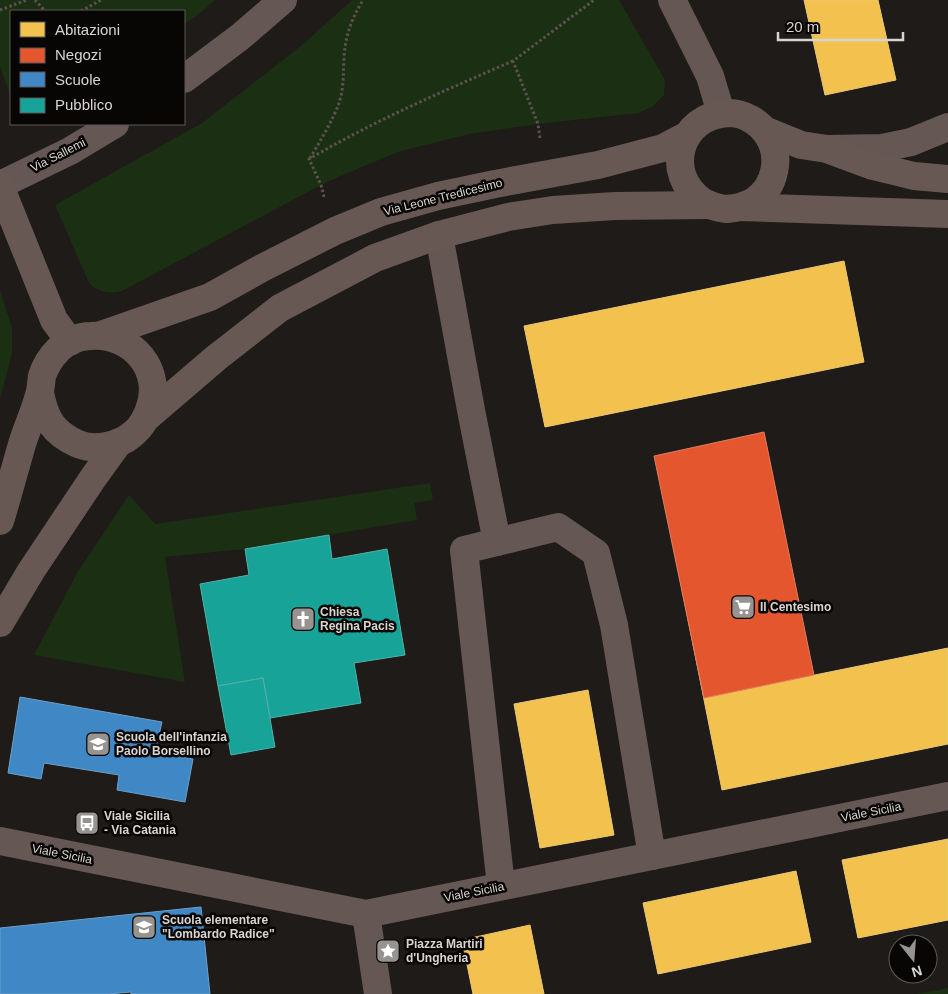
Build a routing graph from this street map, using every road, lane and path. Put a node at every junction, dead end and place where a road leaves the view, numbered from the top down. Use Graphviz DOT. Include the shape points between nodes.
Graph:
graph roads {
  1 [pos="27,0"];
  2 [pos="35,0"];
  3 [pos="101,0"];
  4 [pos="283,0"];
  5 [pos="363,0"];
  6 [pos="594,0"];
  7 [pos="672,0"];
  8 [pos="0,10"];
  9 [pos="44,10"];
  10 [pos="83,10"];
  11 [pos="513,61"];
  12 [pos="185,78"];
  13 [pos="721,114"];
  14 [pos="538,124"];
  15 [pos="113,125"];
  16 [pos="948,127"];
  17 [pos="764,130"];
  18 [pos="686,136"];
  19 [pos="827,149"];
  20 [pos="309,160"];
  21 [pos="948,179"];
  22 [pos="0,185"];
  23 [pos="709,205"];
  24 [pos="740,207"];
  25 [pos="948,214"];
  26 [pos="335,232"];
  27 [pos="438,234"];
  28 [pos="101,335"];
  29 [pos="70,342"];
  30 [pos="40,393"];
  31 [pos="146,418"];
  32 [pos="120,442"];
  33 [pos="0,521"];
  34 [pos="497,542"];
  35 [pos="0,623"];
  36 [pos="948,796"];
  37 [pos="0,841"];
  38 [pos="652,856"];
  39 [pos="501,886"];
  40 [pos="366,914"];
  41 [pos="378,994"];
  1 -- 8 [label="path"];
  2 -- 9 [label="path"];
  3 -- 10 [label="path"];
  4 -- 12 [label="street"];
  5 -- 20 [label="path" via="349,28 339,101"];
  6 -- 11 [label="path"];
  7 -- 13 [label="street" via="710,76"];
  11 -- 14 [label="path"];
  11 -- 20 [label="path" via="383,120"];
  13 -- 17 [label="main road" via="746,116"];
  13 -- 18 [label="main road" via="696,124"];
  15 -- 22 [label="street, Via Sallemi" via="70,151"];
  16 -- 19 [label="street" via="911,142 882,148"];
  17 -- 19 [label="main road" via="801,145"];
  17 -- 24 [label="main road" via="774,149 773,176 766,190 754,201"];
  18 -- 23 [label="main road" via="680,152 685,184"];
  18 -- 26 [label="main road, Via Leone Tredicesimo" via="663,148 598,165 438,196 390,209"];
  19 -- 21 [label="main road" via="873,166 914,176"];
  20 -- 26 [label="path"];
  22 -- 29 [label="main road" via="54,320"];
  23 -- 24 [label="main road" via="724,209"];
  23 -- 27 [label="main road" via="553,210"];
  24 -- 25 [label="main road"];
  26 -- 28 [label="main road, Via Leone Tredicesimo" via="210,297"];
  27 -- 31 [label="main road" via="375,258 280,308"];
  27 -- 34 [label="street"];
  28 -- 29 [label="main road" via="82,336"];
  28 -- 31 [label="main road" via="119,339 135,350 147,365 153,383 152,401"];
  29 -- 30 [label="main road" via="58,349 50,360 42,375"];
  30 -- 32 [label="main road" via="47,417 66,438 83,446 102,447"];
  30 -- 33 [label="main road"];
  31 -- 32 [label="main road" via="135,432"];
  32 -- 35 [label="main road" via="30,571"];
  34 -- 38 [label="street" via="558,527 596,552 614,625"];
  34 -- 39 [label="street" via="464,550"];
  36 -- 38 [label="street, Viale Sicilia"];
  37 -- 40 [label="street, Viale Sicilia"];
  38 -- 39 [label="street, Viale Sicilia"];
  39 -- 40 [label="street, Viale Sicilia"];
  40 -- 41 [label="street"];
}
